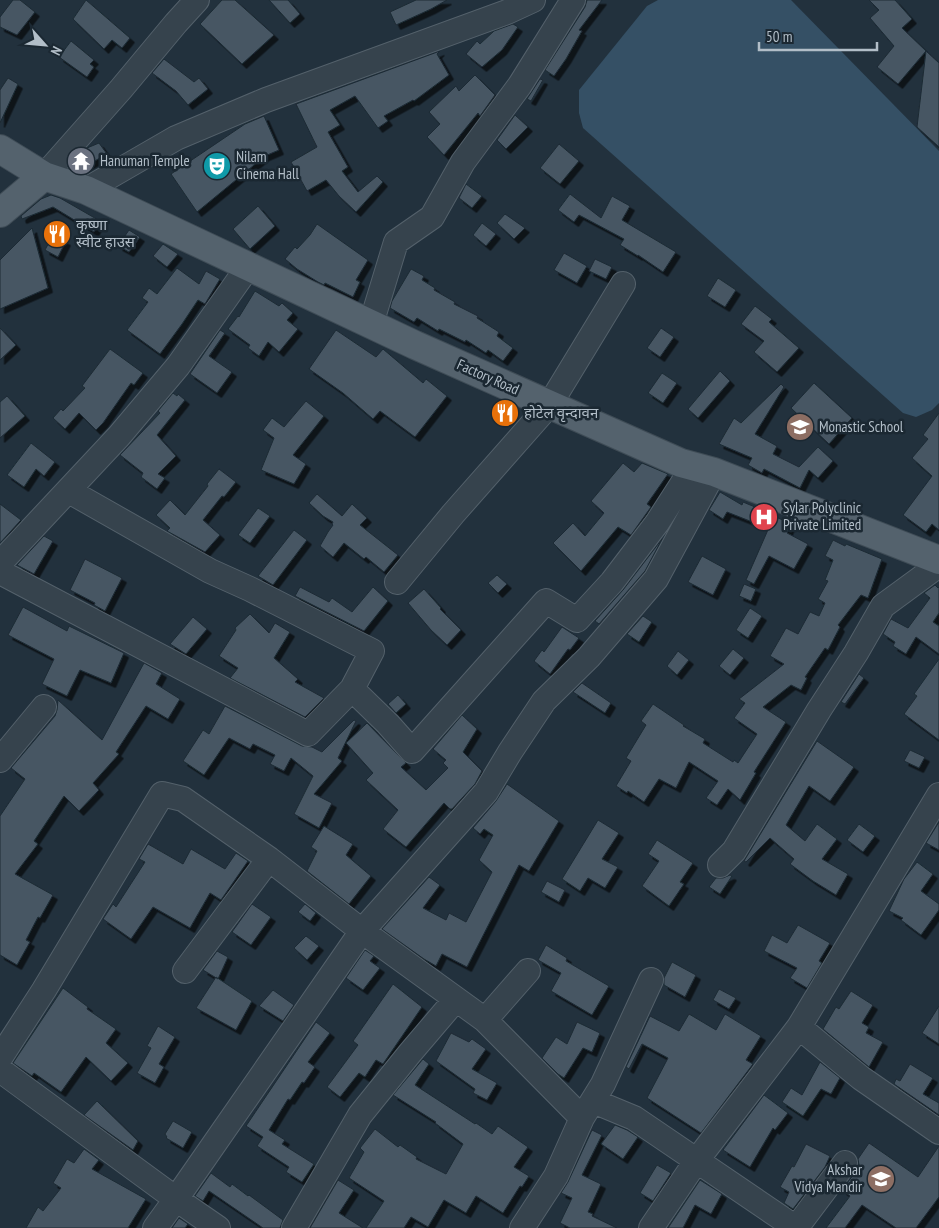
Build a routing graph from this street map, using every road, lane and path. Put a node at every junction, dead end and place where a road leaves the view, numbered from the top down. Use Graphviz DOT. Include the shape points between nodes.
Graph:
graph roads {
  1 [pos="198,0"];
  2 [pos="533,0"];
  3 [pos="573,0"];
  4 [pos="0,148"];
  5 [pos="44,176"];
  6 [pos="86,190"];
  7 [pos="0,213"];
  8 [pos="248,267"];
  9 [pos="623,284"];
  10 [pos="371,324"];
  11 [pos="550,404"];
  12 [pos="703,469"];
  13 [pos="69,491"];
  14 [pos="939,560"];
  15 [pos="0,563"];
  16 [pos="939,565"];
  17 [pos="0,572"];
  18 [pos="397,582"];
  19 [pos="352,689"];
  20 [pos="44,707"];
  21 [pos="0,760"];
  22 [pos="937,803"];
  23 [pos="269,859"];
  24 [pos="720,865"];
  25 [pos="362,931"];
  26 [pos="185,971"];
  27 [pos="528,971"];
  28 [pos="651,980"];
  29 [pos="456,999"];
  30 [pos="485,1020"];
  31 [pos="799,1027"];
  32 [pos="0,1058"];
  33 [pos="0,1070"];
  34 [pos="588,1109"];
  35 [pos="939,1132"];
  36 [pos="697,1160"];
  37 [pos="845,1162"];
  38 [pos="176,1198"];
  39 [pos="156,1228"];
  40 [pos="218,1228"];
  41 [pos="294,1228"];
  42 [pos="522,1228"];
  43 [pos="651,1228"];
  44 [pos="796,1228"];
  1 -- 5 [label="street"];
  2 -- 6 [label="street" via="266,100 176,138"];
  3 -- 10 [label="street" via="520,85 463,162 432,217 396,242"];
  4 -- 5 [label="main road, Factory Road"];
  5 -- 6 [label="main road, Factory Road"];
  5 -- 7 [label="main road"];
  6 -- 8 [label="main road, Factory Road"];
  8 -- 10 [label="main road, Factory Road"];
  8 -- 13 [label="street" via="178,366"];
  9 -- 11 [label="street"];
  10 -- 11 [label="main road, Factory Road"];
  11 -- 12 [label="main road, Factory Road"];
  11 -- 18 [label="street"];
  12 -- 14 [label="main road, Factory Road"];
  12 -- 19 [label="street" via="612,582 577,620 546,601 412,752"];
  12 -- 25 [label="street" via="656,579 589,657 544,700 486,792"];
  13 -- 15 [label="street"];
  13 -- 19 [label="street" via="210,571 372,651"];
  16 -- 24 [label="street" via="883,606 734,850"];
  17 -- 19 [label="street" via="308,734"];
  20 -- 21 [label="street"];
  22 -- 31 [label="street"];
  23 -- 25 [label="street"];
  23 -- 26 [label="street"];
  23 -- 32 [label="street" via="183,798 162,794"];
  25 -- 29 [label="street"];
  25 -- 38 [label="street"];
  27 -- 30 [label="street"];
  28 -- 34 [label="street" via="603,1084"];
  29 -- 30 [label="street"];
  29 -- 41 [label="street" via="360,1116"];
  30 -- 34 [label="street"];
  31 -- 35 [label="street" via="861,1078"];
  31 -- 36 [label="street"];
  33 -- 38 [label="street"];
  34 -- 36 [label="street" via="634,1118"];
  34 -- 42 [label="street" via="556,1176"];
  36 -- 43 [label="street"];
  36 -- 44 [label="street"];
  37 -- 44 [label="street"];
  38 -- 39 [label="street"];
  38 -- 40 [label="street"];
}
